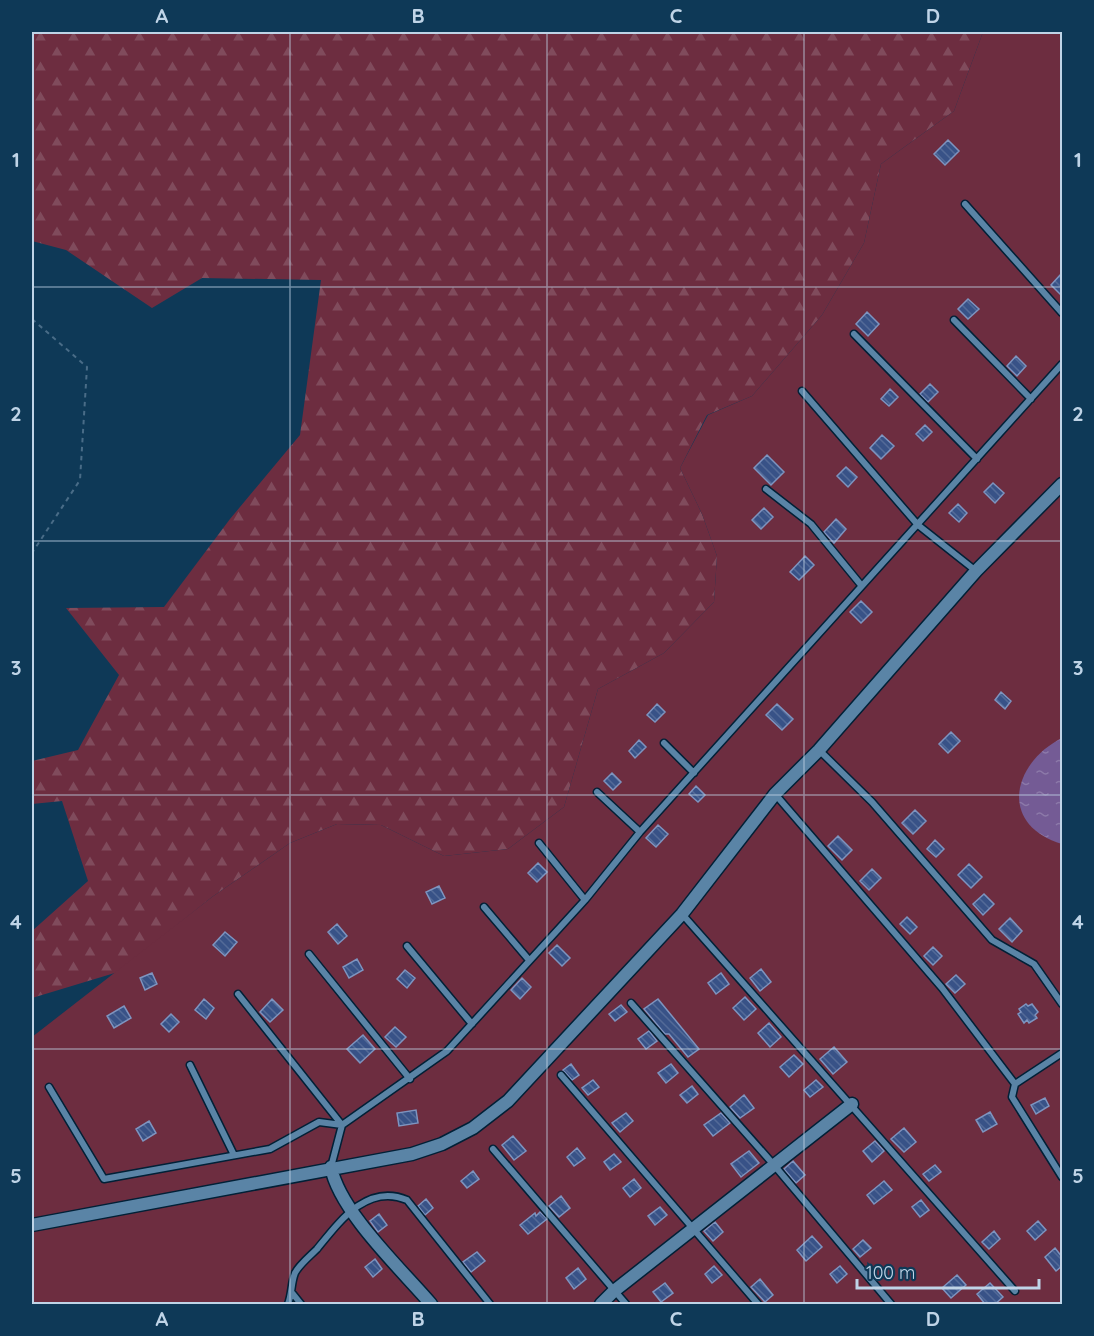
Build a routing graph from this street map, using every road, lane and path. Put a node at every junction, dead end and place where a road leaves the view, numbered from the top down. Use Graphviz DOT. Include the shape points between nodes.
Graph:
graph roads {
  1 [pos="965,204"];
  2 [pos="1062,313"];
  3 [pos="32,319"];
  4 [pos="954,320"];
  5 [pos="854,334"];
  6 [pos="1062,364"];
  7 [pos="802,391"];
  8 [pos="1031,399"];
  9 [pos="977,459"];
  10 [pos="1062,484"];
  11 [pos="766,489"];
  12 [pos="918,525"];
  13 [pos="32,553"];
  14 [pos="976,571"];
  15 [pos="861,585"];
  16 [pos="664,743"];
  17 [pos="819,750"];
  18 [pos="694,773"];
  19 [pos="597,792"];
  20 [pos="775,794"];
  21 [pos="640,832"];
  22 [pos="539,843"];
  23 [pos="585,900"];
  24 [pos="484,907"];
  25 [pos="682,914"];
  26 [pos="407,946"];
  27 [pos="309,954"];
  28 [pos="530,960"];
  29 [pos="238,994"];
  30 [pos="631,1003"];
  31 [pos="1062,1004"];
  32 [pos="472,1024"];
  33 [pos="1062,1053"];
  34 [pos="190,1065"];
  35 [pos="561,1075"];
  36 [pos="410,1079"];
  37 [pos="1015,1084"];
  38 [pos="49,1087"];
  39 [pos="852,1104"];
  40 [pos="342,1125"];
  41 [pos="493,1149"];
  42 [pos="234,1155"];
  43 [pos="774,1165"];
  44 [pos="331,1167"];
  45 [pos="1062,1177"];
  46 [pos="350,1210"];
  47 [pos="32,1225"];
  48 [pos="694,1228"];
  49 [pos="614,1291"];
  50 [pos="1015,1291"];
  51 [pos="293,1294"];
  52 [pos="288,1305"];
  53 [pos="302,1305"];
  54 [pos="431,1305"];
  55 [pos="490,1305"];
  56 [pos="601,1305"];
  57 [pos="626,1305"];
  58 [pos="758,1305"];
  59 [pos="891,1305"];
  1 -- 2 [label="lane"];
  3 -- 13 [label="path" via="87,367 80,480"];
  4 -- 8 [label="lane"];
  5 -- 9 [label="lane"];
  6 -- 8 [label="lane"];
  7 -- 12 [label="lane"];
  8 -- 9 [label="lane"];
  9 -- 12 [label="lane"];
  10 -- 14 [label="street"];
  11 -- 15 [label="lane" via="811,524"];
  12 -- 14 [label="lane"];
  12 -- 15 [label="lane"];
  14 -- 17 [label="street"];
  15 -- 18 [label="lane"];
  16 -- 18 [label="lane"];
  17 -- 20 [label="street"];
  17 -- 31 [label="lane" via="872,802 992,940 1034,964"];
  18 -- 21 [label="lane"];
  19 -- 21 [label="lane"];
  20 -- 25 [label="street"];
  20 -- 37 [label="lane" via="942,988"];
  21 -- 23 [label="lane"];
  22 -- 23 [label="lane"];
  23 -- 28 [label="lane"];
  24 -- 28 [label="lane"];
  25 -- 39 [label="lane"];
  25 -- 44 [label="street" via="508,1101 473,1128 412,1154"];
  26 -- 32 [label="lane"];
  27 -- 36 [label="lane"];
  28 -- 32 [label="lane"];
  29 -- 40 [label="lane"];
  30 -- 43 [label="lane"];
  32 -- 36 [label="lane" via="447,1051"];
  33 -- 37 [label="lane"];
  34 -- 42 [label="lane"];
  35 -- 48 [label="lane"];
  36 -- 40 [label="lane"];
  37 -- 45 [label="lane" via="1012,1097"];
  38 -- 42 [label="lane" via="105,1179"];
  39 -- 43 [label="street"];
  39 -- 50 [label="lane"];
  40 -- 42 [label="lane" via="319,1122 270,1149"];
  40 -- 44 [label="lane"];
  41 -- 49 [label="lane"];
  43 -- 48 [label="street"];
  43 -- 59 [label="lane"];
  44 -- 46 [label="street" via="333,1181"];
  44 -- 47 [label="street"];
  46 -- 51 [label="lane" via="295,1273"];
  46 -- 54 [label="street"];
  46 -- 55 [label="lane" via="373,1198 395,1195 407,1200"];
  48 -- 49 [label="street"];
  48 -- 58 [label="lane"];
  49 -- 56 [label="street"];
  49 -- 57 [label="lane"];
  51 -- 52 [label="lane"];
  51 -- 53 [label="lane"];
}
